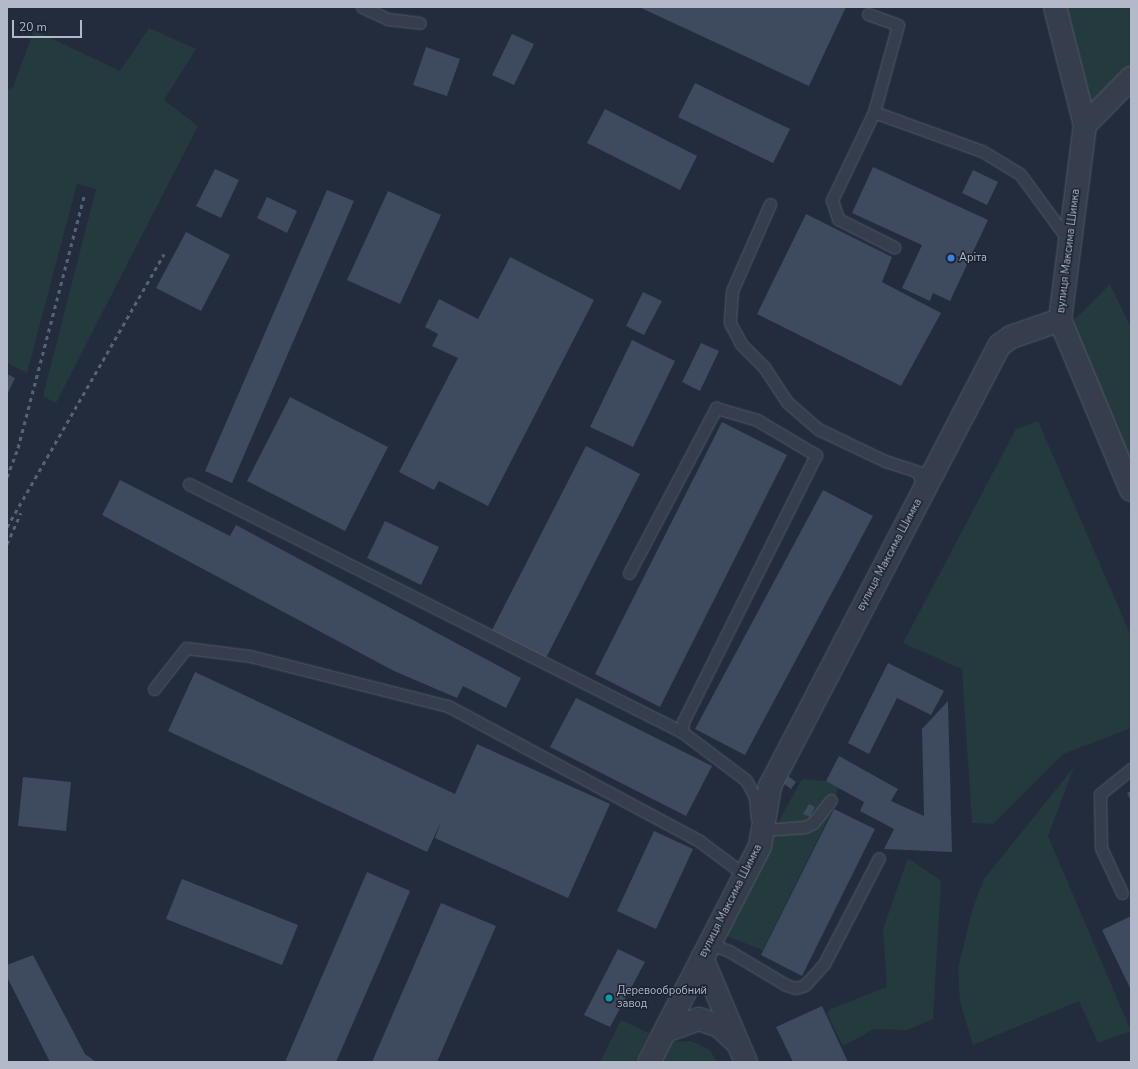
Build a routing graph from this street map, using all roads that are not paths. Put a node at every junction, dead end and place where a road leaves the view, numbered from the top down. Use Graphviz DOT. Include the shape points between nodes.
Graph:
graph roads {
  1 [pos="362,7"];
  2 [pos="1055,7"];
  3 [pos="868,14"];
  4 [pos="420,23"];
  5 [pos="1131,78"];
  6 [pos="874,112"];
  7 [pos="1085,125"];
  8 [pos="770,204"];
  9 [pos="1070,242"];
  10 [pos="894,247"];
  11 [pos="1060,320"];
  12 [pos="189,484"];
  13 [pos="924,490"];
  14 [pos="1131,490"];
  15 [pos="629,573"];
  16 [pos="154,689"];
  17 [pos="682,732"];
  18 [pos="1131,769"];
  19 [pos="831,800"];
  20 [pos="761,838"];
  21 [pos="879,858"];
  22 [pos="745,875"];
  23 [pos="1122,893"];
  24 [pos="706,951"];
  25 [pos="666,1031"];
  26 [pos="742,1053"];
  27 [pos="649,1062"];
  1 -- 4 [label="lane" via="388,19"];
  2 -- 7 [label="street"];
  3 -- 6 [label="lane" via="898,25"];
  5 -- 7 [label="street"];
  6 -- 9 [label="lane" via="982,151 1020,174"];
  6 -- 10 [label="lane" via="832,200 838,219"];
  7 -- 9 [label="street, вулиця Максима Шимка"];
  8 -- 13 [label="lane" via="732,291 730,323 738,339 787,402 818,429 885,461 918,472"];
  9 -- 11 [label="street, вулиця Максима Шимка"];
  11 -- 13 [label="street, вулиця Максима Шимка" via="1011,337 1000,345"];
  11 -- 14 [label="street"];
  12 -- 17 [label="lane"];
  13 -- 20 [label="street, вулиця Максима Шимка" via="770,786"];
  15 -- 17 [label="lane" via="716,408 757,420 816,455 683,722"];
  16 -- 22 [label="lane" via="186,648 250,656 448,706 698,840"];
  17 -- 20 [label="lane" via="746,780 756,797"];
  18 -- 23 [label="lane" via="1100,794 1101,848"];
  19 -- 20 [label="lane" via="814,822 805,827"];
  20 -- 22 [label="street, вулиця Максима Шимка"];
  21 -- 24 [label="lane" via="824,964 805,985 796,988 786,985 729,951"];
  22 -- 24 [label="street, вулиця Максима Шимка"];
  24 -- 25 [label="street, вулиця Максима Шимка"];
  24 -- 26 [label="street"];
  25 -- 26 [label="street" via="699,1019 719,1026"];
  25 -- 27 [label="street, вулиця Максима Шимка"];
}
